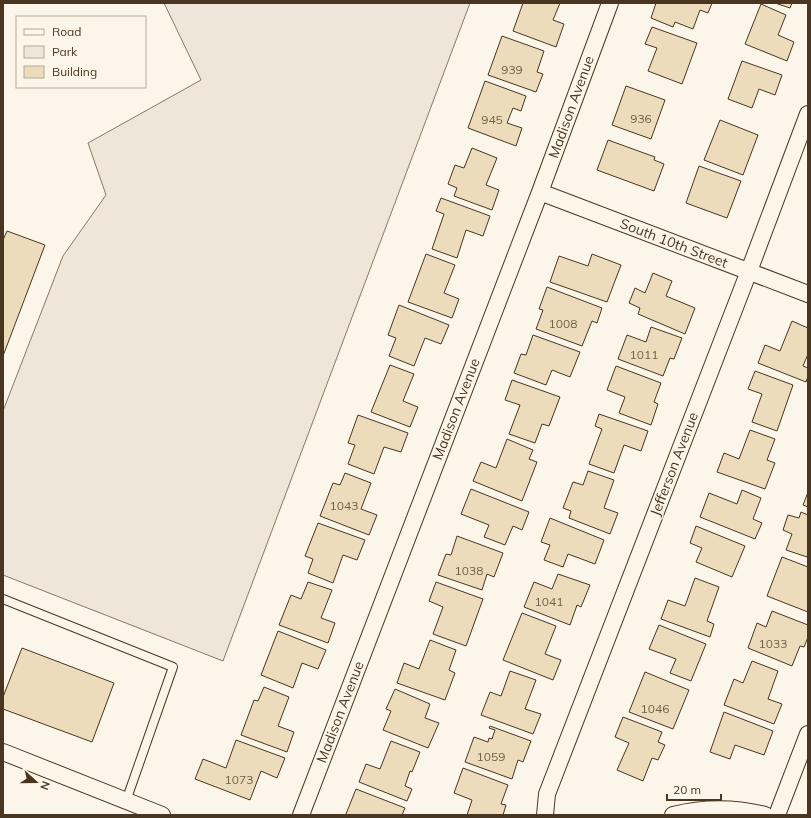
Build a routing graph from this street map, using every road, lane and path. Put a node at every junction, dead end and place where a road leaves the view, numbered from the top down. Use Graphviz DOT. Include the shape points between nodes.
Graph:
graph roads {
  1 [pos="610,3"];
  2 [pos="808,114"];
  3 [pos="540,192"];
  4 [pos="749,271"];
  5 [pos="808,294"];
  6 [pos="3,599"];
  7 [pos="808,734"];
  8 [pos="3,752"];
  9 [pos="126,801"];
  10 [pos="162,815"];
  11 [pos="301,815"];
  12 [pos="545,815"];
  13 [pos="673,815"];
  14 [pos="765,815"];
  15 [pos="777,815"];
  1 -- 3 [label="street, Madison Avenue"];
  2 -- 4 [label="street, Jefferson Avenue"];
  3 -- 4 [label="street, South 10th Street"];
  3 -- 11 [label="street, Madison Avenue"];
  4 -- 5 [label="street, South 10th Street"];
  4 -- 12 [label="street, Jefferson Avenue" via="547,794"];
  6 -- 9 [label="lane" via="174,666"];
  7 -- 15 [label="street"];
  8 -- 9 [label="street"];
  9 -- 10 [label="street"];
  13 -- 14 [label="street" via="712,808 744,810"];
}
